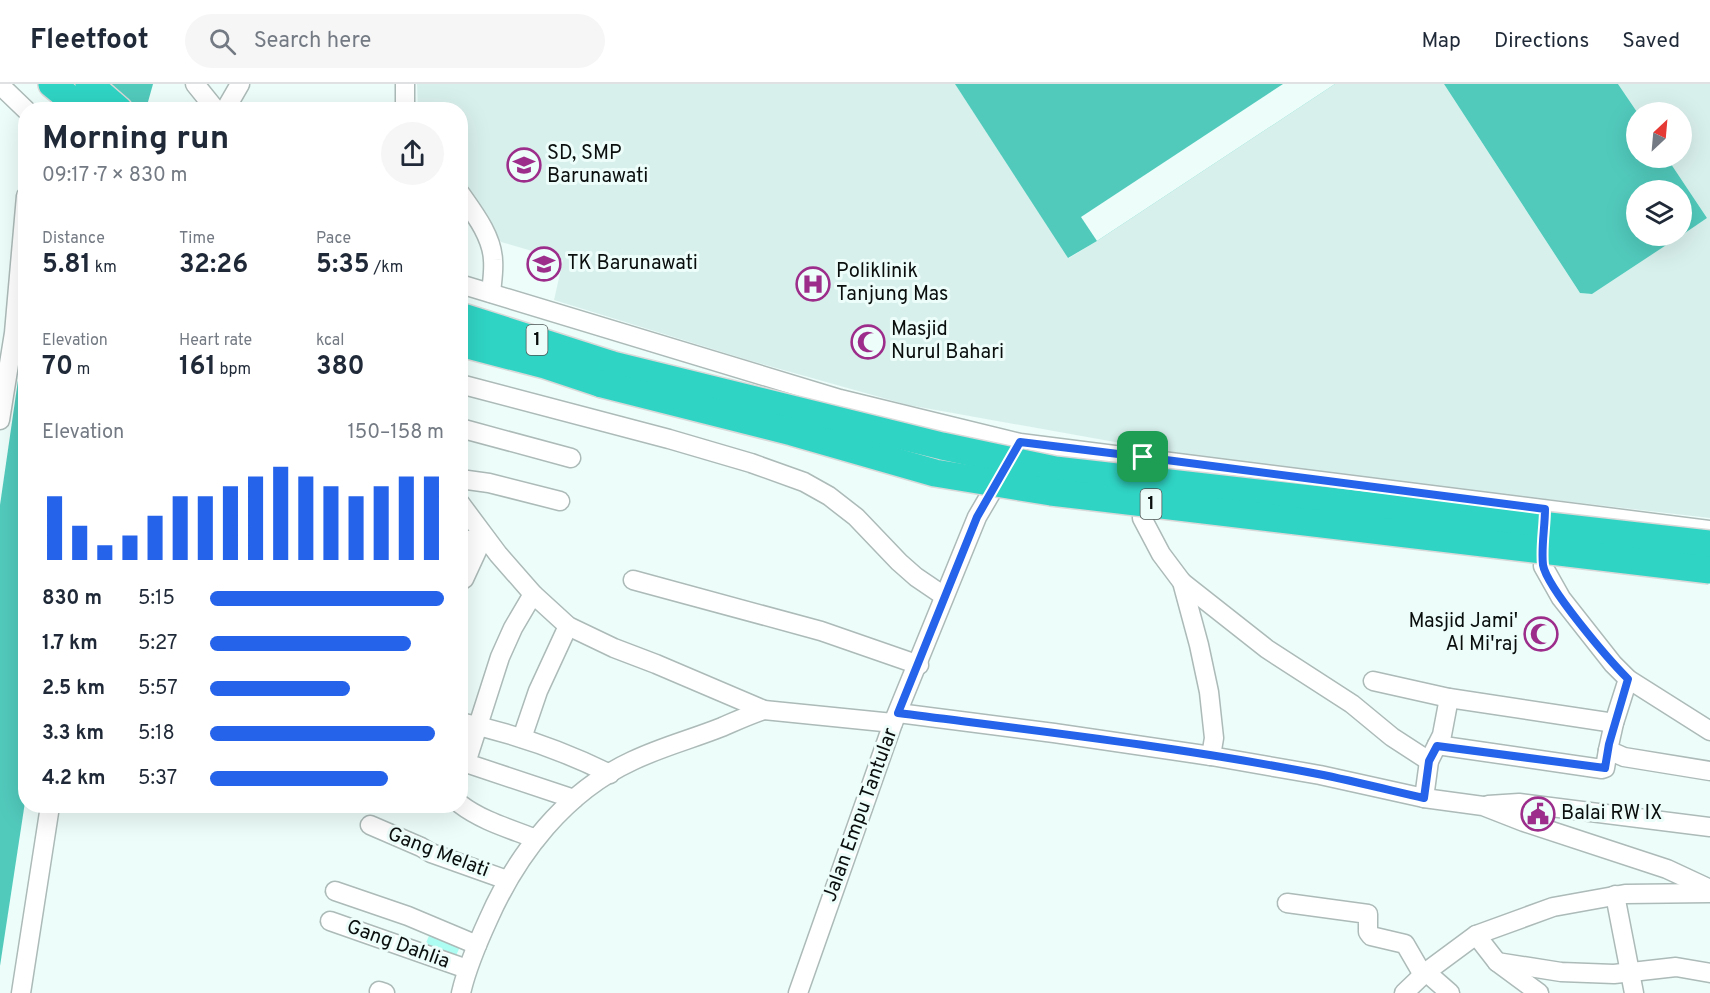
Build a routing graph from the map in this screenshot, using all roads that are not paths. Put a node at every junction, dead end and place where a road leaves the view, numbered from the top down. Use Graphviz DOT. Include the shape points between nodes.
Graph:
graph roads {
  1 [pos="52,84"];
  2 [pos="88,84"];
  3 [pos="195,84"];
  4 [pos="240,84"];
  5 [pos="405,84"];
  6 [pos="0,85"];
  7 [pos="18,102"];
  8 [pos="74,102"];
  9 [pos="110,102"];
  10 [pos="210,102"];
  11 [pos="230,102"];
  12 [pos="405,102"];
  13 [pos="468,204"];
  14 [pos="468,286"];
  15 [pos="491,293"];
  16 [pos="18,307"];
  17 [pos="468,319"];
  18 [pos="468,346"];
  19 [pos="608,375"];
  20 [pos="468,386"];
  21 [pos="0,420"];
  22 [pos="468,430"];
  23 [pos="1020,442"];
  24 [pos="1143,457"];
  25 [pos="571,459"];
  26 [pos="468,480"];
  27 [pos="560,501"];
  28 [pos="1545,509"];
  29 [pos="468,515"];
  30 [pos="1710,530"];
  31 [pos="468,540"];
  32 [pos="485,540"];
  33 [pos="1710,544"];
  34 [pos="1710,570"];
  35 [pos="468,572"];
  36 [pos="633,580"];
  37 [pos="1182,582"];
  38 [pos="533,594"];
  39 [pos="944,596"];
  40 [pos="568,626"];
  41 [pos="919,665"];
  42 [pos="1628,679"];
  43 [pos="1373,681"];
  44 [pos="1449,698"];
  45 [pos="764,710"];
  46 [pos="896,718"];
  47 [pos="468,723"];
  48 [pos="1614,723"];
  49 [pos="479,725"];
  50 [pos="1710,731"];
  51 [pos="522,738"];
  52 [pos="1608,750"];
  53 [pos="1433,753"];
  54 [pos="468,755"];
  55 [pos="1211,756"];
  56 [pos="468,764"];
  57 [pos="1710,771"];
  58 [pos="610,774"];
  59 [pos="1424,798"];
  60 [pos="574,799"];
  61 [pos="1483,806"];
  62 [pos="468,810"];
  63 [pos="49,813"];
  64 [pos="370,825"];
  65 [pos="1710,827"];
  66 [pos="536,839"];
  67 [pos="507,880"];
  68 [pos="335,891"];
  69 [pos="1710,891"];
  70 [pos="1615,896"];
  71 [pos="1287,903"];
  72 [pos="330,921"];
  73 [pos="1476,935"];
  74 [pos="477,945"];
  75 [pos="1497,962"];
  76 [pos="467,969"];
  77 [pos="1629,972"];
  78 [pos="1710,973"];
  79 [pos="1424,974"];
  80 [pos="21,993"];
  81 [pos="461,993"];
  82 [pos="798,993"];
  83 [pos="1404,993"];
  84 [pos="1450,993"];
  85 [pos="1539,993"];
  86 [pos="1634,993"];
  1 -- 8 [label="highway"];
  2 -- 9 [label="highway"];
  3 -- 10 [label="street"];
  4 -- 11 [label="street"];
  5 -- 12 [label="street"];
  6 -- 7 [label="street"];
  13 -- 15 [label="street" via="491,248"];
  14 -- 15 [label="street"];
  15 -- 23 [label="street" via="840,399"];
  16 -- 21 [label="street"];
  17 -- 19 [label="highway, 1"];
  18 -- 19 [label="highway, 1"];
  19 -- 33 [label="highway, 1, bridge" via="1055,470"];
  19 -- 34 [label="highway, 1, bridge" via="946,475 1051,492"];
  20 -- 39 [label="street" via="669,439 804,482 856,517 899,562"];
  22 -- 25 [label="street"];
  23 -- 24 [label="street"];
  23 -- 39 [label="street, Jalan Empu Tantular" via="977,517"];
  24 -- 28 [label="street"];
  24 -- 37 [label="street" via="1142,518"];
  26 -- 27 [label="street"];
  28 -- 30 [label="street"];
  28 -- 42 [label="street" via="1543,566 1561,598"];
  29 -- 32 [label="street"];
  31 -- 32 [label="street"];
  32 -- 35 [label="street"];
  32 -- 38 [label="street"];
  36 -- 41 [label="street" via="791,622"];
  37 -- 53 [label="street" via="1267,649 1352,704 1392,737"];
  37 -- 55 [label="street" via="1209,692 1214,738"];
  38 -- 40 [label="street"];
  38 -- 49 [label="street" via="500,657"];
  39 -- 41 [label="street, Jalan Empu Tantular"];
  40 -- 45 [label="street"];
  40 -- 51 [label="street" via="538,691"];
  41 -- 46 [label="street, Jalan Empu Tantular"];
  42 -- 48 [label="street"];
  42 -- 50 [label="street"];
  43 -- 44 [label="street"];
  44 -- 48 [label="street"];
  44 -- 53 [label="street" via="1442,735"];
  45 -- 46 [label="street"];
  45 -- 58 [label="street" via="666,745"];
  46 -- 55 [label="street" via="1054,733"];
  46 -- 82 [label="street, Jalan Empu Tantular"];
  47 -- 49 [label="street"];
  48 -- 52 [label="street"];
  49 -- 51 [label="street"];
  49 -- 54 [label="street"];
  51 -- 58 [label="street"];
  52 -- 53 [label="street" via="1602,769"];
  52 -- 57 [label="street" via="1624,757"];
  53 -- 59 [label="street"];
  55 -- 59 [label="street"];
  56 -- 60 [label="street"];
  58 -- 60 [label="street"];
  59 -- 61 [label="street"];
  60 -- 66 [label="street"];
  61 -- 65 [label="street" via="1519,803"];
  61 -- 69 [label="street" via="1667,868"];
  62 -- 66 [label="street"];
  63 -- 80 [label="street"];
  64 -- 67 [label="street, Gang Melati" via="431,854"];
  66 -- 67 [label="street"];
  67 -- 74 [label="street"];
  68 -- 74 [label="street"];
  69 -- 70 [label="street"];
  70 -- 73 [label="street" via="1553,907"];
  70 -- 77 [label="street"];
  71 -- 79 [label="street" via="1368,914 1371,936 1405,944"];
  72 -- 76 [label="street, Gang Dahlia"];
  73 -- 75 [label="street"];
  73 -- 79 [label="street"];
  74 -- 76 [label="street"];
  75 -- 77 [label="street" via="1544,971"];
  75 -- 85 [label="street"];
  76 -- 81 [label="street"];
  77 -- 78 [label="street" via="1676,967"];
  77 -- 86 [label="street"];
  79 -- 83 [label="street"];
  79 -- 84 [label="street"];
}
